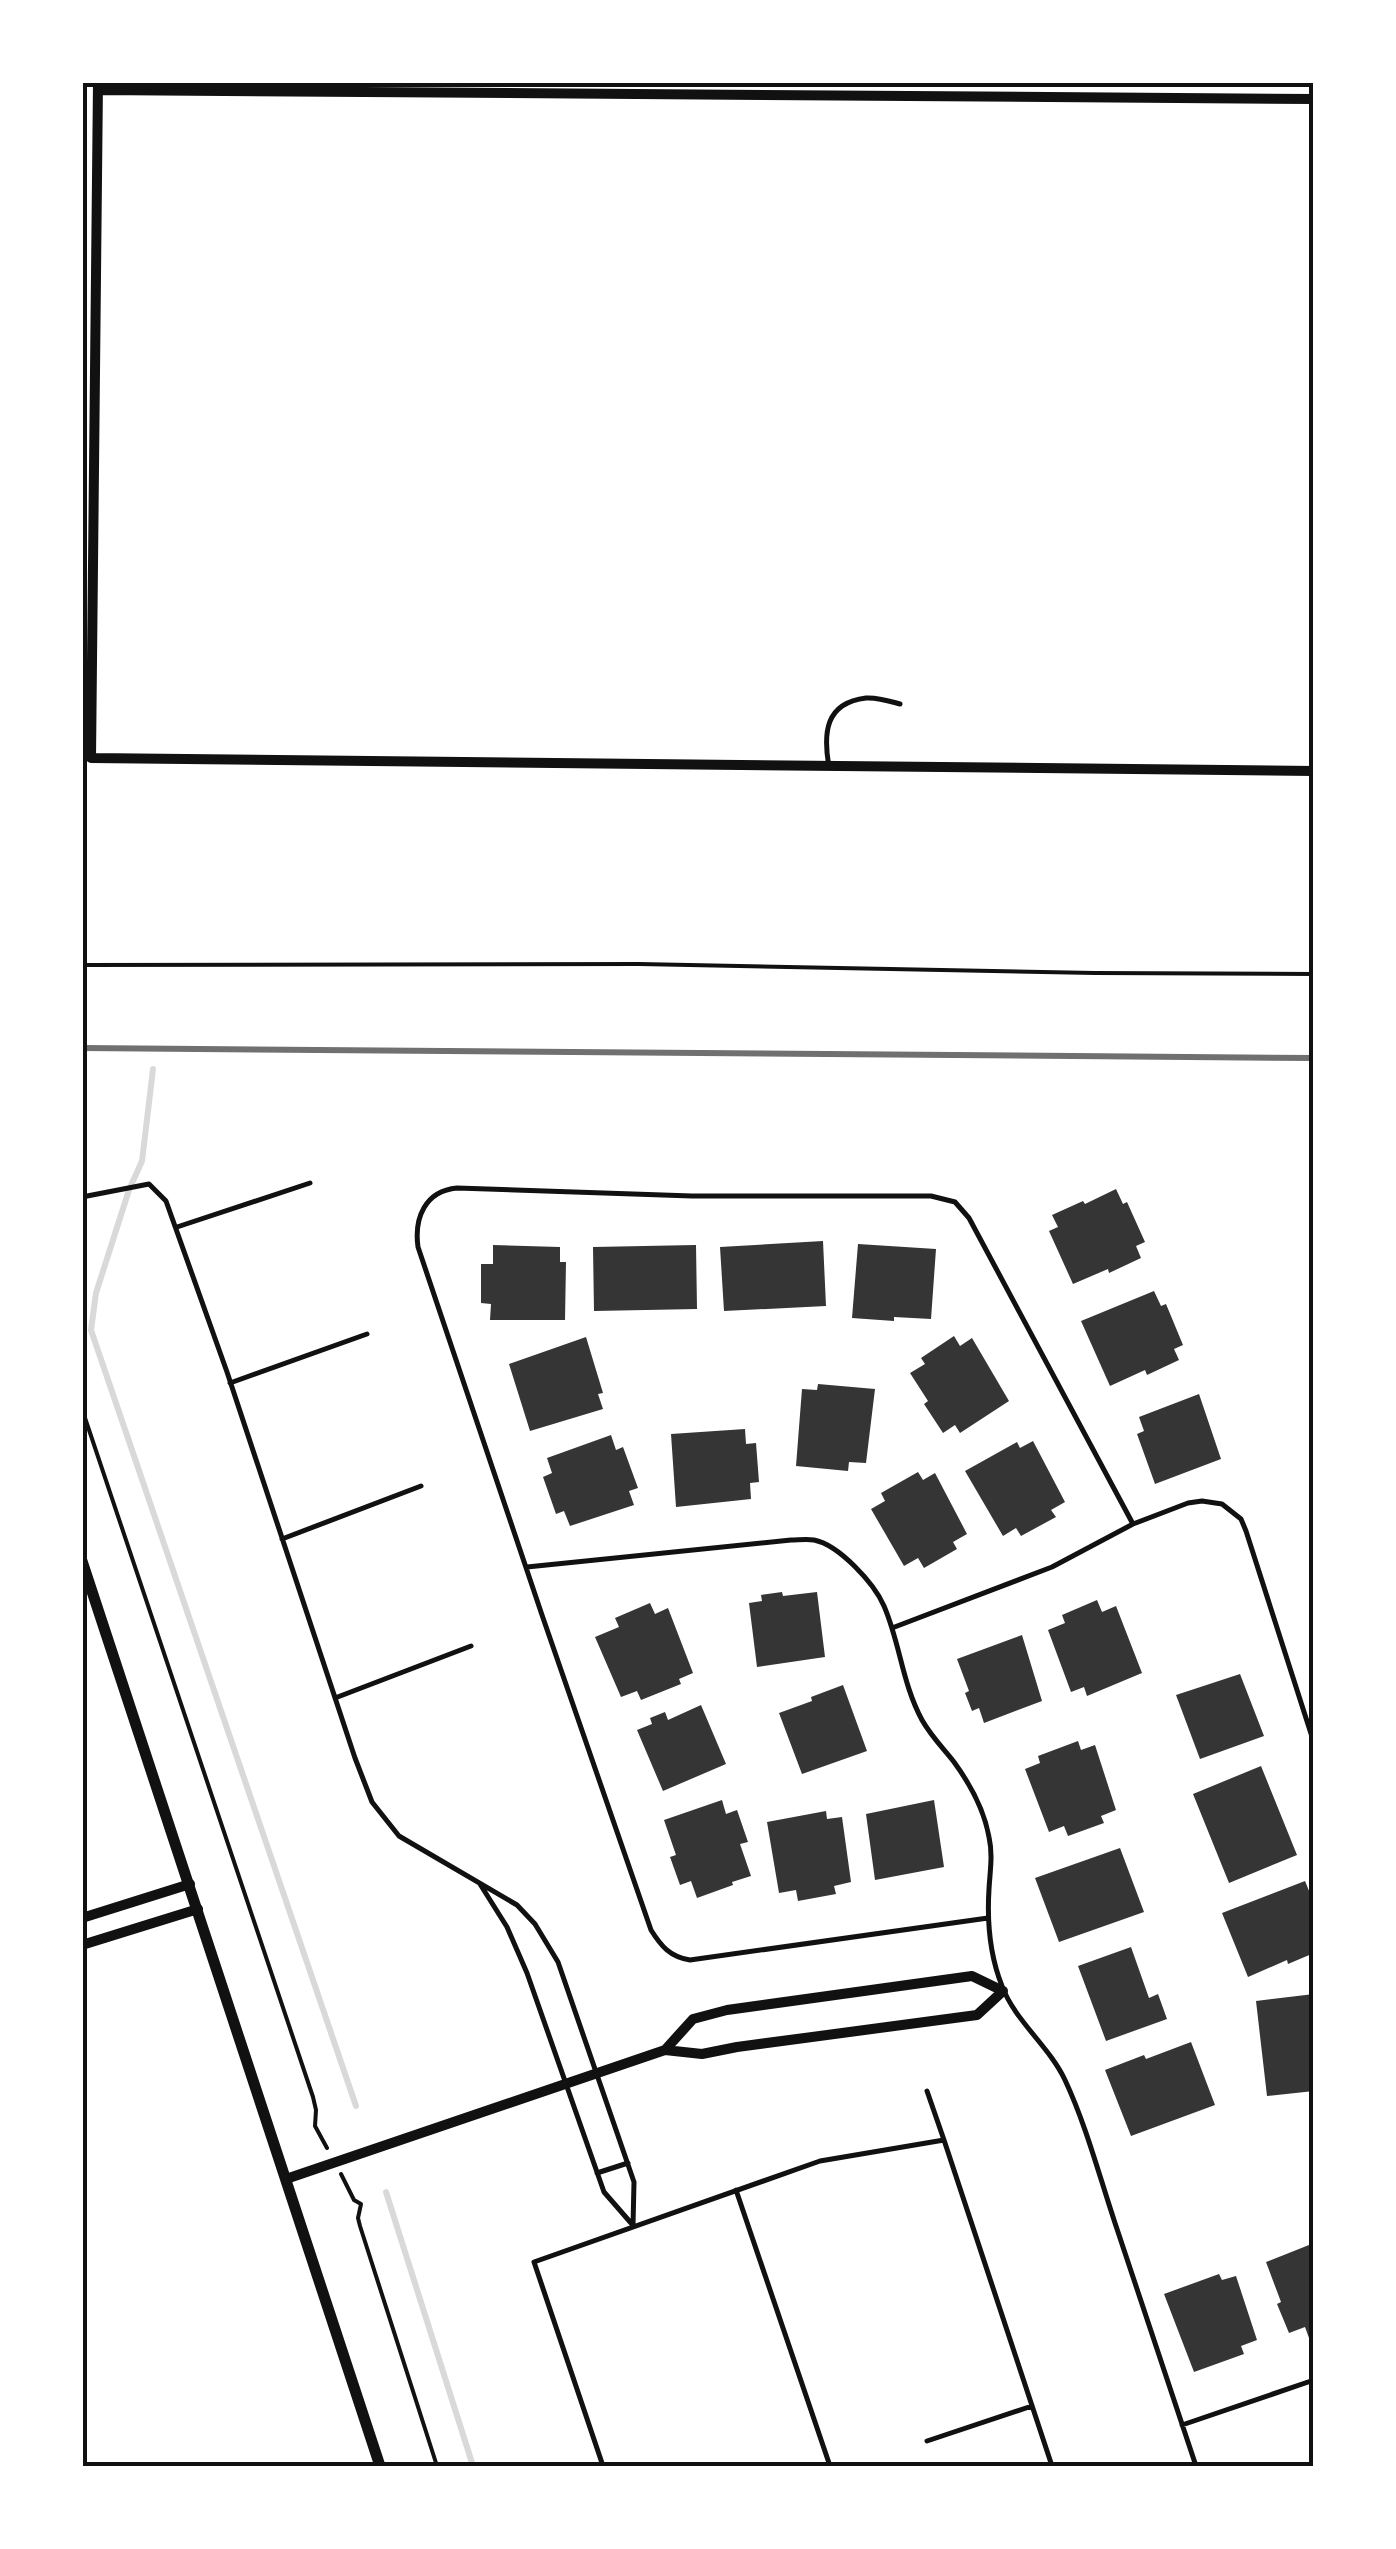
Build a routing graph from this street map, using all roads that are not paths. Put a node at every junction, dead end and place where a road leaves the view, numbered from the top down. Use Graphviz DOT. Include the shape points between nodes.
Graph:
graph roads {
  1 [pos="98,86"];
  2 [pos="1314,99"];
  3 [pos="900,704"];
  4 [pos="829,767"];
  5 [pos="1314,772"];
  6 [pos="310,1183"];
  7 [pos="82,1196"];
  8 [pos="177,1227"];
  9 [pos="367,1334"];
  10 [pos="230,1383"];
  11 [pos="421,1486"];
  12 [pos="1133,1524"];
  13 [pos="282,1539"];
  14 [pos="82,1561"];
  15 [pos="526,1567"];
  16 [pos="892,1628"];
  17 [pos="471,1646"];
  18 [pos="335,1698"];
  19 [pos="1314,1743"];
  20 [pos="478,1882"];
  21 [pos="190,1884"];
  22 [pos="198,1909"];
  23 [pos="82,1918"];
  24 [pos="988,1918"];
  25 [pos="82,1945"];
  26 [pos="1003,1991"];
  27 [pos="665,2050"];
  28 [pos="596,2073"];
  29 [pos="566,2084"];
  30 [pos="927,2090"];
  31 [pos="944,2140"];
  32 [pos="628,2163"];
  33 [pos="597,2174"];
  34 [pos="286,2179"];
  35 [pos="736,2190"];
  36 [pos="632,2226"];
  37 [pos="1314,2380"];
  38 [pos="1032,2406"];
  39 [pos="1182,2425"];
  40 [pos="927,2441"];
  41 [pos="380,2466"];
  42 [pos="603,2466"];
  43 [pos="830,2466"];
  44 [pos="1052,2466"];
  45 [pos="1196,2466"];
  1 -- 2 [label="street"];
  1 -- 4 [label="street" via="90,758"];
  3 -- 4 [label="lane" via="870,697 843,704 829,721 824,743"];
  4 -- 5 [label="street"];
  6 -- 8 [label="lane"];
  7 -- 8 [label="lane" via="150,1184"];
  8 -- 10 [label="lane"];
  9 -- 10 [label="lane"];
  10 -- 13 [label="lane"];
  11 -- 13 [label="lane"];
  12 -- 15 [label="lane" via="955,1202 930,1196 447,1189 418,1217 418,1247"];
  12 -- 16 [label="lane" via="1052,1567"];
  12 -- 19 [label="lane" via="1202,1500 1222,1504 1241,1519"];
  13 -- 18 [label="lane"];
  14 -- 21 [label="street"];
  15 -- 16 [label="lane" via="817,1540 854,1565"];
  15 -- 24 [label="lane" via="651,1930 670,1954 690,1960"];
  16 -- 24 [label="lane" via="914,1705 966,1779 985,1819 992,1860"];
  17 -- 18 [label="lane"];
  18 -- 20 [label="lane" via="372,1802 399,1836"];
  20 -- 28 [label="lane" via="535,1924 558,1962"];
  20 -- 29 [label="lane" via="507,1927"];
  21 -- 22 [label="street"];
  21 -- 23 [label="street"];
  22 -- 25 [label="street"];
  22 -- 34 [label="street"];
  24 -- 26 [label="lane"];
  26 -- 27 [label="street" via="977,2015 702,2054"];
  26 -- 27 [label="street" via="972,1976 727,2010 693,2019"];
  26 -- 39 [label="lane" via="1064,2079"];
  27 -- 28 [label="street"];
  28 -- 29 [label="street"];
  28 -- 32 [label="lane"];
  29 -- 33 [label="lane"];
  29 -- 34 [label="street"];
  30 -- 31 [label="lane"];
  31 -- 35 [label="lane" via="820,2162"];
  31 -- 38 [label="lane"];
  32 -- 33 [label="lane"];
  32 -- 36 [label="lane"];
  33 -- 36 [label="lane"];
  34 -- 41 [label="street"];
  35 -- 36 [label="lane"];
  35 -- 43 [label="lane"];
  36 -- 42 [label="lane" via="534,2262"];
  37 -- 39 [label="lane"];
  38 -- 40 [label="lane"];
  38 -- 44 [label="lane"];
  39 -- 45 [label="lane"];
}
